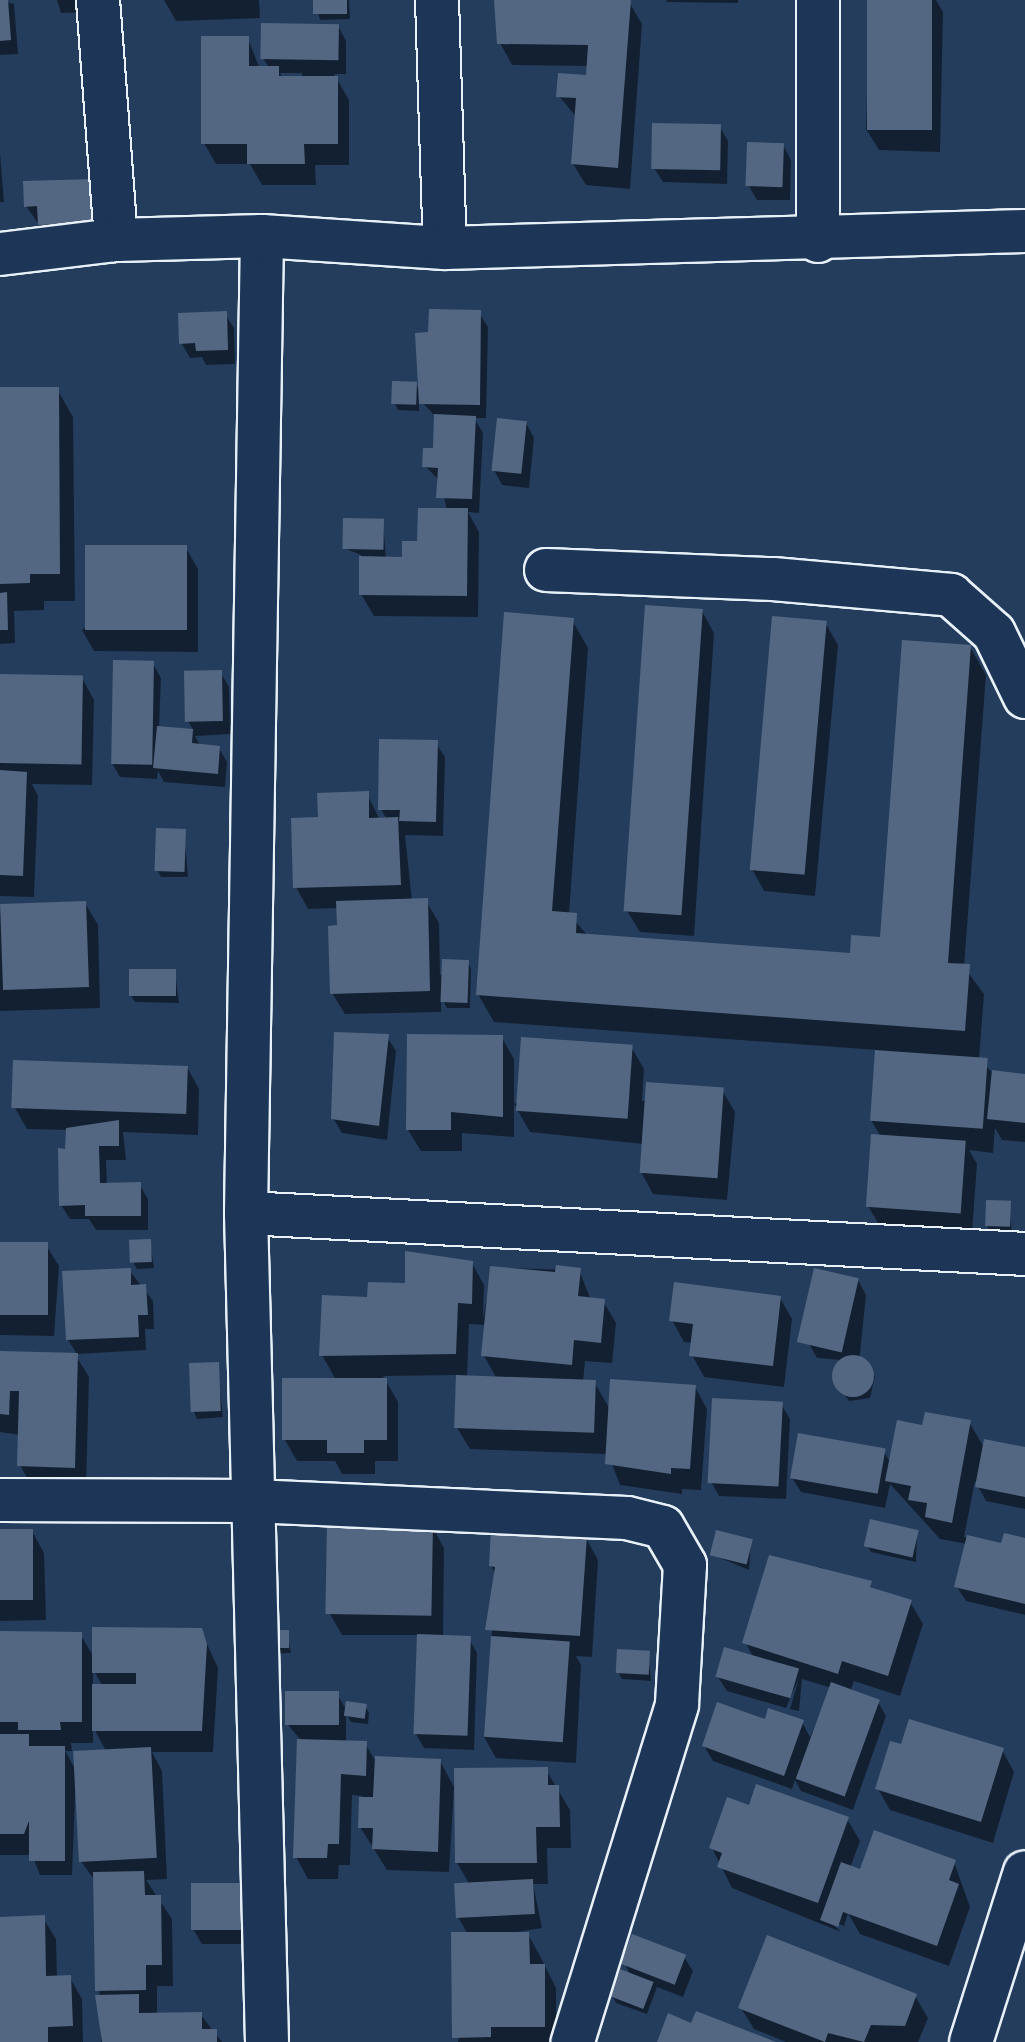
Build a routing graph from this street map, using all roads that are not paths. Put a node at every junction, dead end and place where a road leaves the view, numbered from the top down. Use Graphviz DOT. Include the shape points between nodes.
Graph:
graph roads {
  1 [pos="98,0"];
  2 [pos="437,0"];
  3 [pos="818,0"];
  4 [pos="1025,231"];
  5 [pos="262,236"];
  6 [pos="116,240"];
  7 [pos="818,241"];
  8 [pos="445,248"];
  9 [pos="0,254"];
  10 [pos="546,570"];
  11 [pos="1025,697"];
  12 [pos="246,1214"];
  13 [pos="1025,1254"];
  14 [pos="0,1500"];
  15 [pos="253,1501"];
  16 [pos="1025,1872"];
  17 [pos="267,2042"];
  18 [pos="572,2042"];
  19 [pos="971,2042"];
  1 -- 6 [label="street"];
  2 -- 8 [label="street"];
  3 -- 7 [label="street"];
  4 -- 7 [label="street"];
  5 -- 6 [label="street"];
  5 -- 8 [label="street"];
  5 -- 12 [label="street"];
  6 -- 9 [label="street"];
  7 -- 8 [label="street"];
  10 -- 11 [label="street" via="773,579 951,595 994,633"];
  12 -- 13 [label="street"];
  12 -- 15 [label="street"];
  14 -- 15 [label="street"];
  15 -- 17 [label="street"];
  15 -- 18 [label="street" via="627,1518 664,1528 685,1565 677,1705"];
  16 -- 19 [label="street"];
}
